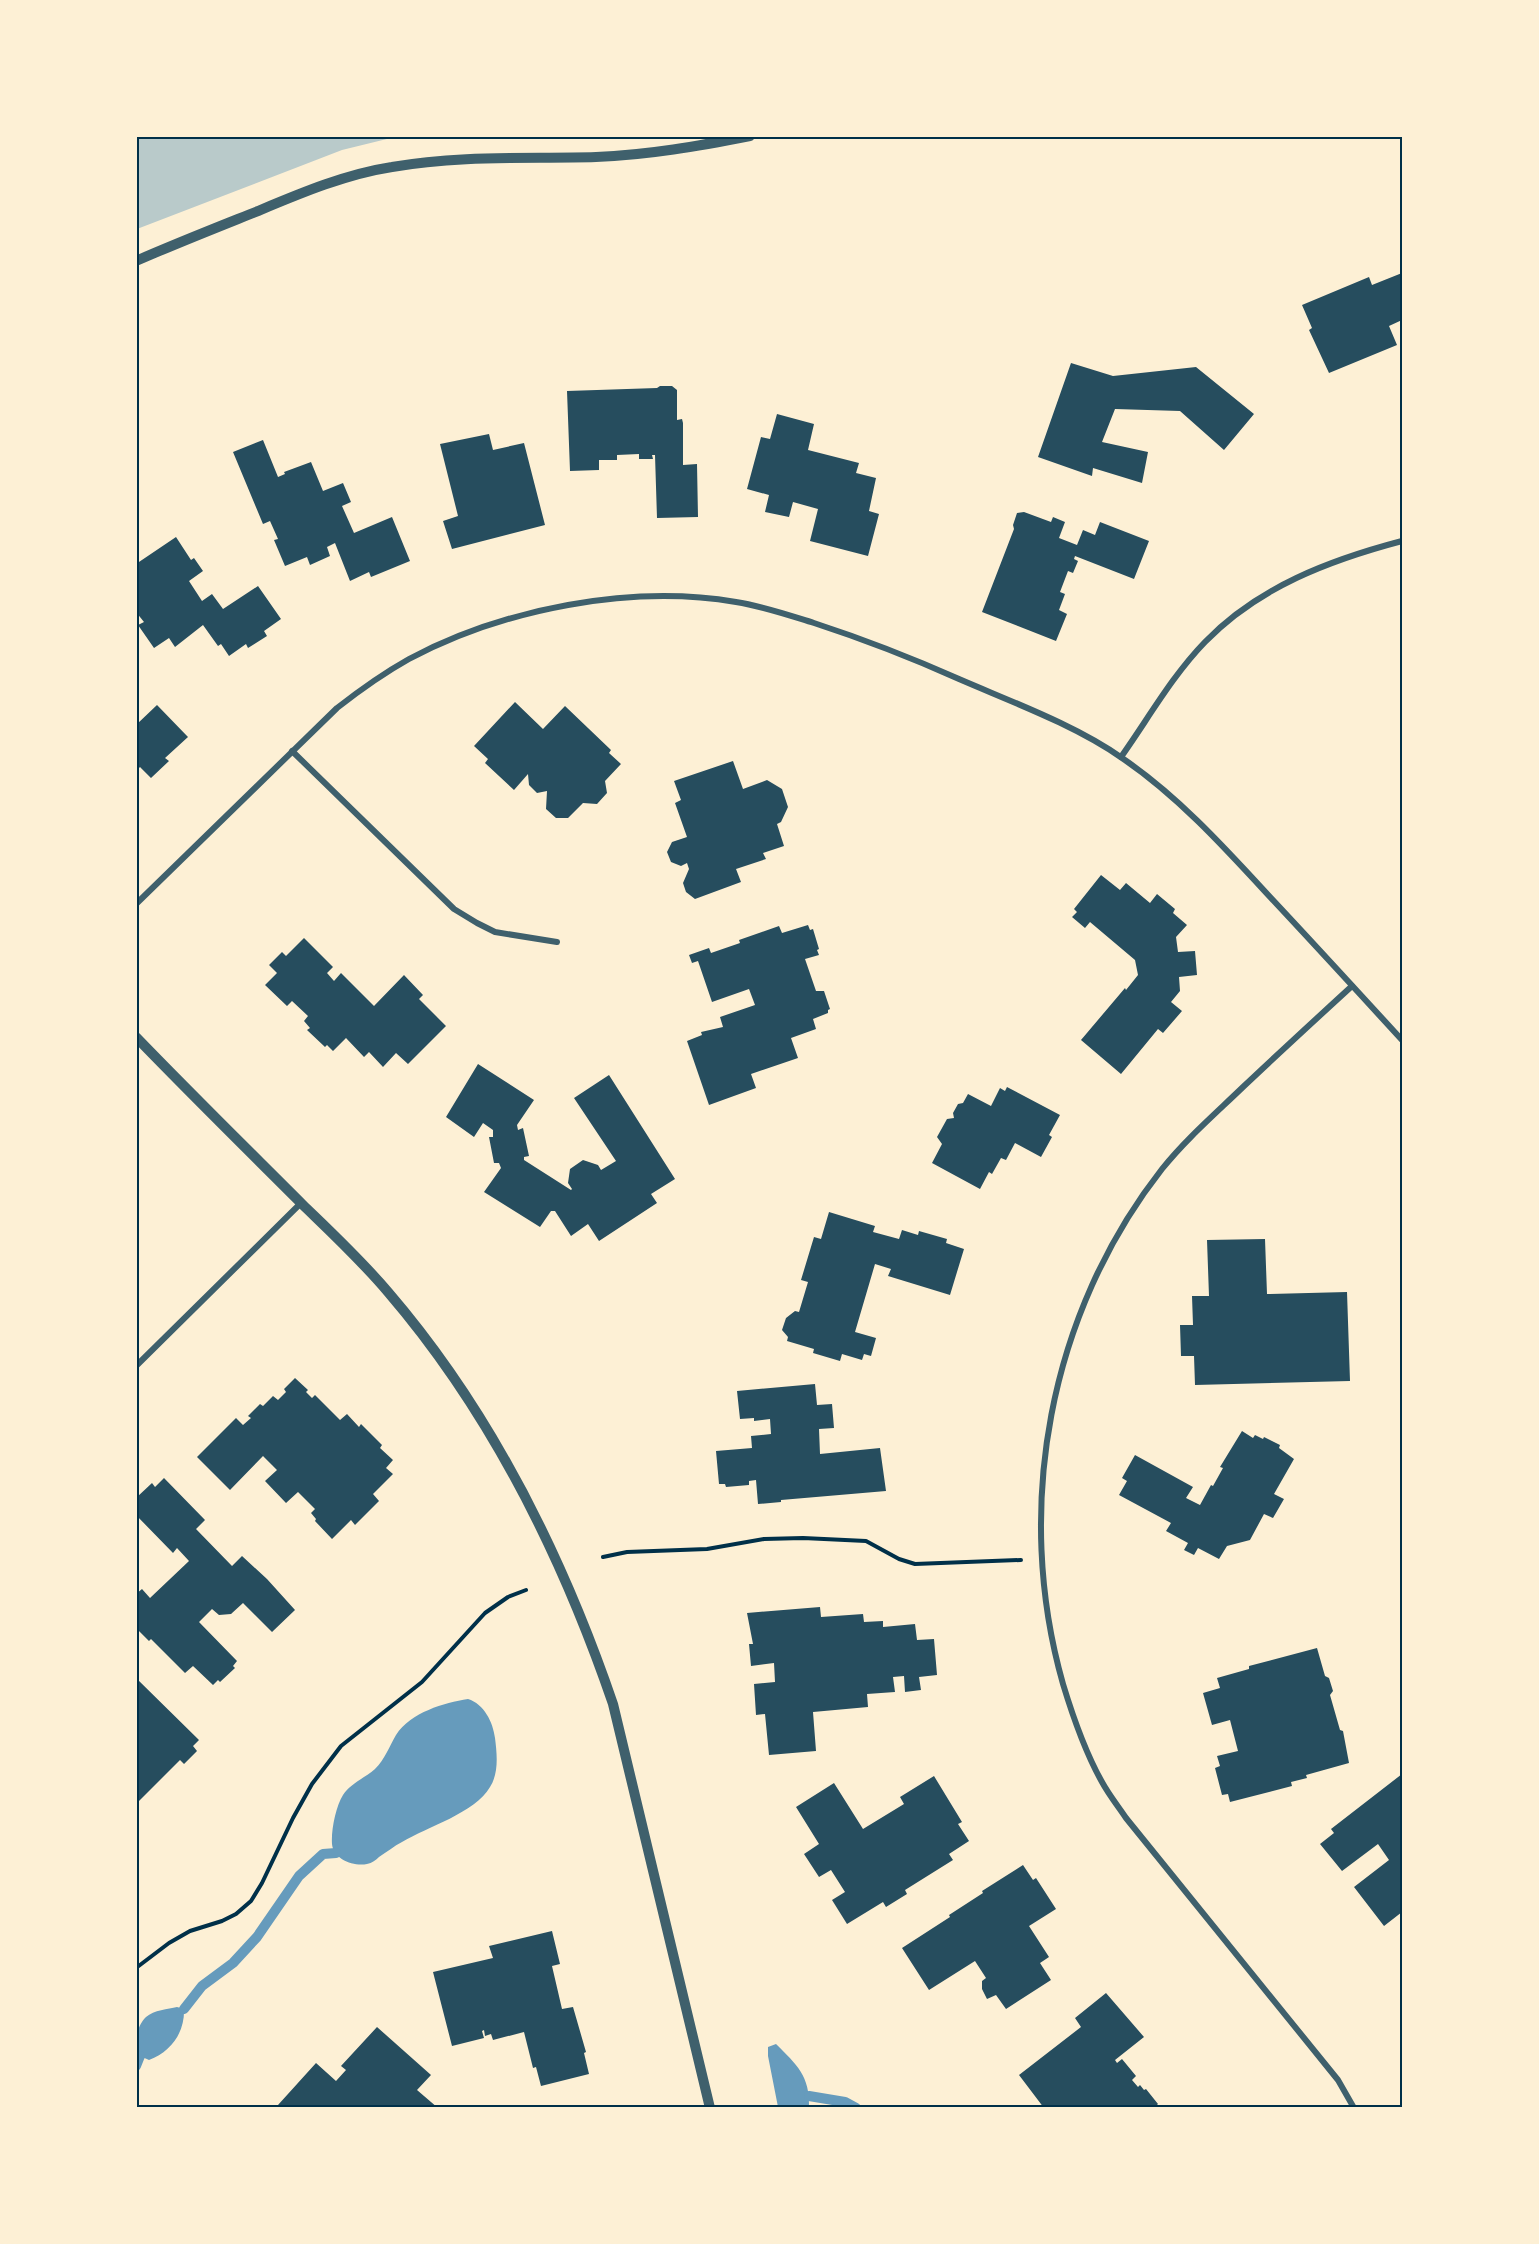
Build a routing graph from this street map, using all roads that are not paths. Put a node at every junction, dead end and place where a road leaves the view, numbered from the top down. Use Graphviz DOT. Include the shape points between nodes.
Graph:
graph roads {
  1 [pos="750,136"];
  2 [pos="136,261"];
  3 [pos="1402,541"];
  4 [pos="292,751"];
  5 [pos="1121,757"];
  6 [pos="136,904"];
  7 [pos="557,942"];
  8 [pos="1352,986"];
  9 [pos="136,1037"];
  10 [pos="1402,1040"];
  11 [pos="301,1203"];
  12 [pos="136,1366"];
  13 [pos="710,2108"];
  14 [pos="1354,2108"];
  1 -- 2 [label="street" via="597,157 460,159 389,167 303,193"];
  3 -- 5 [label="street" via="1298,576 1225,623 1179,674"];
  4 -- 5 [label="street" via="367,685 454,638 564,606 622,598 678,597 735,602 865,639 1039,714"];
  4 -- 6 [label="street"];
  4 -- 7 [label="street" via="454,909 495,932"];
  5 -- 8 [label="street" via="1183,807 1222,845"];
  8 -- 10 [label="street"];
  8 -- 14 [label="street" via="1196,1130 1144,1194 1109,1249 1088,1291 1052,1407 1044,1448 1042,1498 1045,1597 1054,1654 1070,1709 1102,1782 1126,1818 1338,2080"];
  9 -- 11 [label="street"];
  11 -- 12 [label="street"];
  11 -- 13 [label="street" via="389,1293 439,1357 507,1462 558,1562 613,1704"];
}
